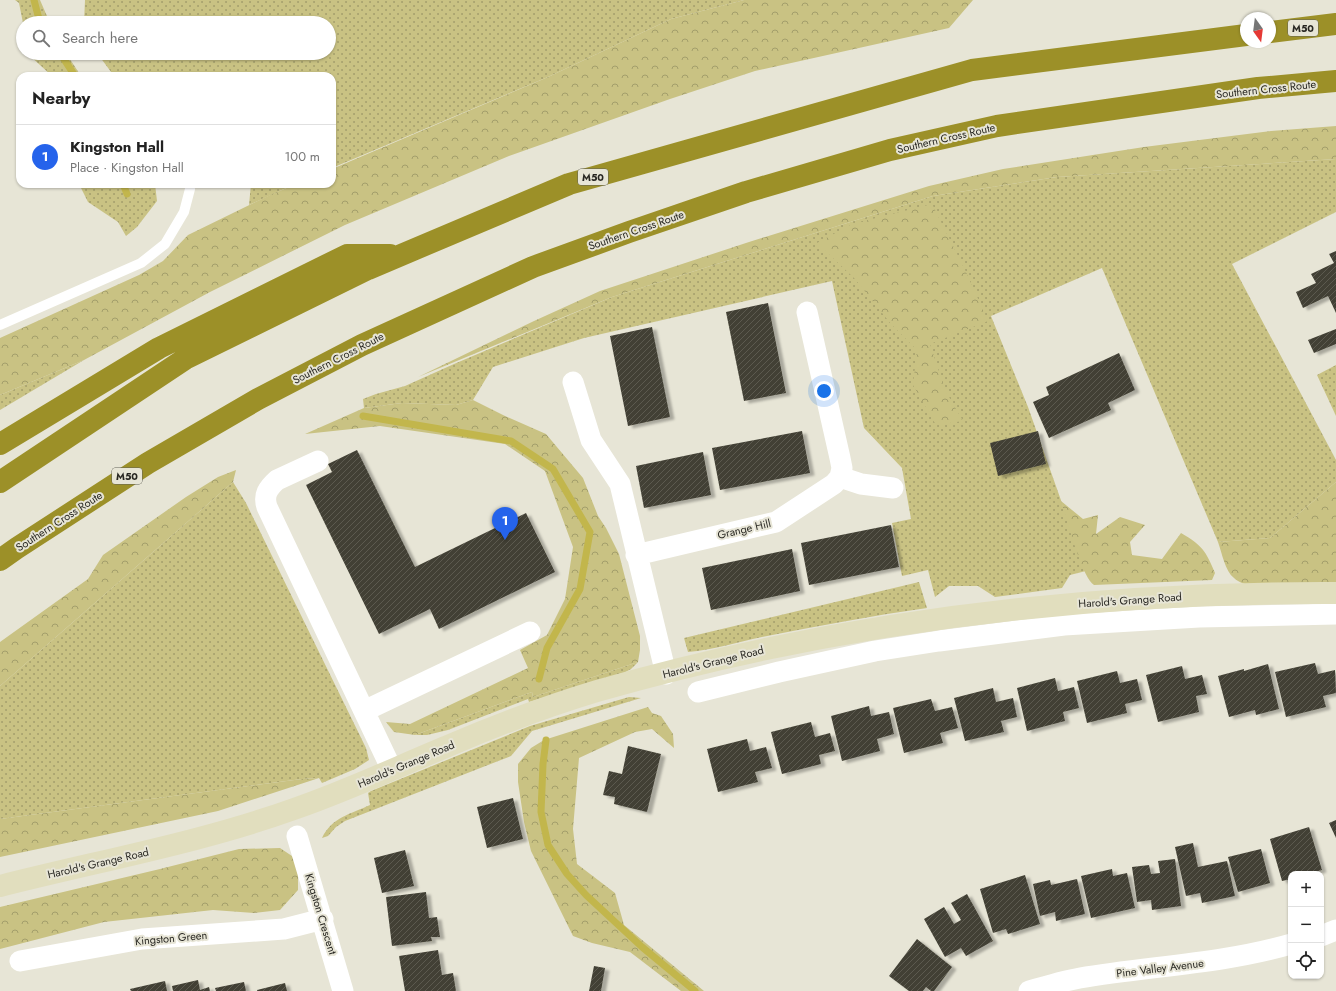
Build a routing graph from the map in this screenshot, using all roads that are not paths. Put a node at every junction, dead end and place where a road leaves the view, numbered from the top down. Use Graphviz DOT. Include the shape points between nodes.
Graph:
graph roads {
  1 [pos="1336,24"];
  2 [pos="1276,31"];
  3 [pos="1240,36"];
  4 [pos="1336,81"];
  5 [pos="190,189"];
  6 [pos="400,256"];
  7 [pos="807,312"];
  8 [pos="0,325"];
  9 [pos="573,382"];
  10 [pos="0,444"];
  11 [pos="318,461"];
  12 [pos="840,477"];
  13 [pos="0,482"];
  14 [pos="893,488"];
  15 [pos="636,555"];
  16 [pos="0,560"];
  17 [pos="1198,595"];
  18 [pos="1334,603"];
  19 [pos="1063,615"];
  20 [pos="1199,617"];
  21 [pos="936,620"];
  22 [pos="530,632"];
  23 [pos="811,640"];
  24 [pos="939,641"];
  25 [pos="816,664"];
  26 [pos="666,674"];
  27 [pos="698,692"];
  28 [pos="364,711"];
  29 [pos="392,770"];
  30 [pos="297,836"];
  31 [pos="0,886"];
  32 [pos="322,919"];
  33 [pos="1336,930"];
  34 [pos="1324,935"];
  35 [pos="1288,945"];
  36 [pos="20,961"];
  37 [pos="344,991"];
  38 [pos="1029,991"];
  1 -- 2 [label="highway, M50"];
  3 -- 6 [label="highway, M50" via="972,70 569,184"];
  4 -- 16 [label="highway, Southern Cross Route / M50" via="1258,88 998,126 882,153 746,192 629,232 533,267 362,345 265,395 148,462"];
  5 -- 8 [label="lane" via="184,212 165,244 141,263"];
  6 -- 10 [label="highway" via="347,255 159,348"];
  6 -- 13 [label="highway, M50" via="368,269 185,359"];
  7 -- 12 [label="street" via="840,458"];
  9 -- 15 [label="street" via="591,440 620,484"];
  11 -- 28 [label="street" via="277,480 264,500"];
  12 -- 14 [label="street" via="861,484"];
  12 -- 15 [label="street, Grange Hill" via="834,484 776,522"];
  15 -- 26 [label="street"];
  17 -- 18 [label="street, Harold's Grange Road"];
  17 -- 19 [label="street, Harold's Grange Road"];
  17 -- 20 [label="street, Harold's Grange Road"];
  18 -- 20 [label="street, Harold's Grange Road"];
  19 -- 20 [label="street, Harold's Grange Road"];
  19 -- 21 [label="street, Harold's Grange Road"];
  19 -- 24 [label="street, Harold's Grange Road"];
  21 -- 23 [label="street, Harold's Grange Road"];
  21 -- 24 [label="street"];
  22 -- 28 [label="street"];
  23 -- 25 [label="street"];
  23 -- 26 [label="street, Harold's Grange Road" via="758,650"];
  24 -- 25 [label="street, Harold's Grange Road"];
  25 -- 27 [label="street, Harold's Grange Road"];
  26 -- 29 [label="street, Harold's Grange Road" via="545,708"];
  28 -- 29 [label="street"];
  29 -- 31 [label="street, Harold's Grange Road" via="347,790 218,834"];
  30 -- 32 [label="street, Kingston Crescent"];
  32 -- 36 [label="street, Kingston Green" via="284,929 142,939"];
  32 -- 37 [label="street, Kingston Crescent"];
  33 -- 34 [label="street"];
  35 -- 38 [label="street, Pine Valley Avenue" via="1233,958 1079,978"];
}
